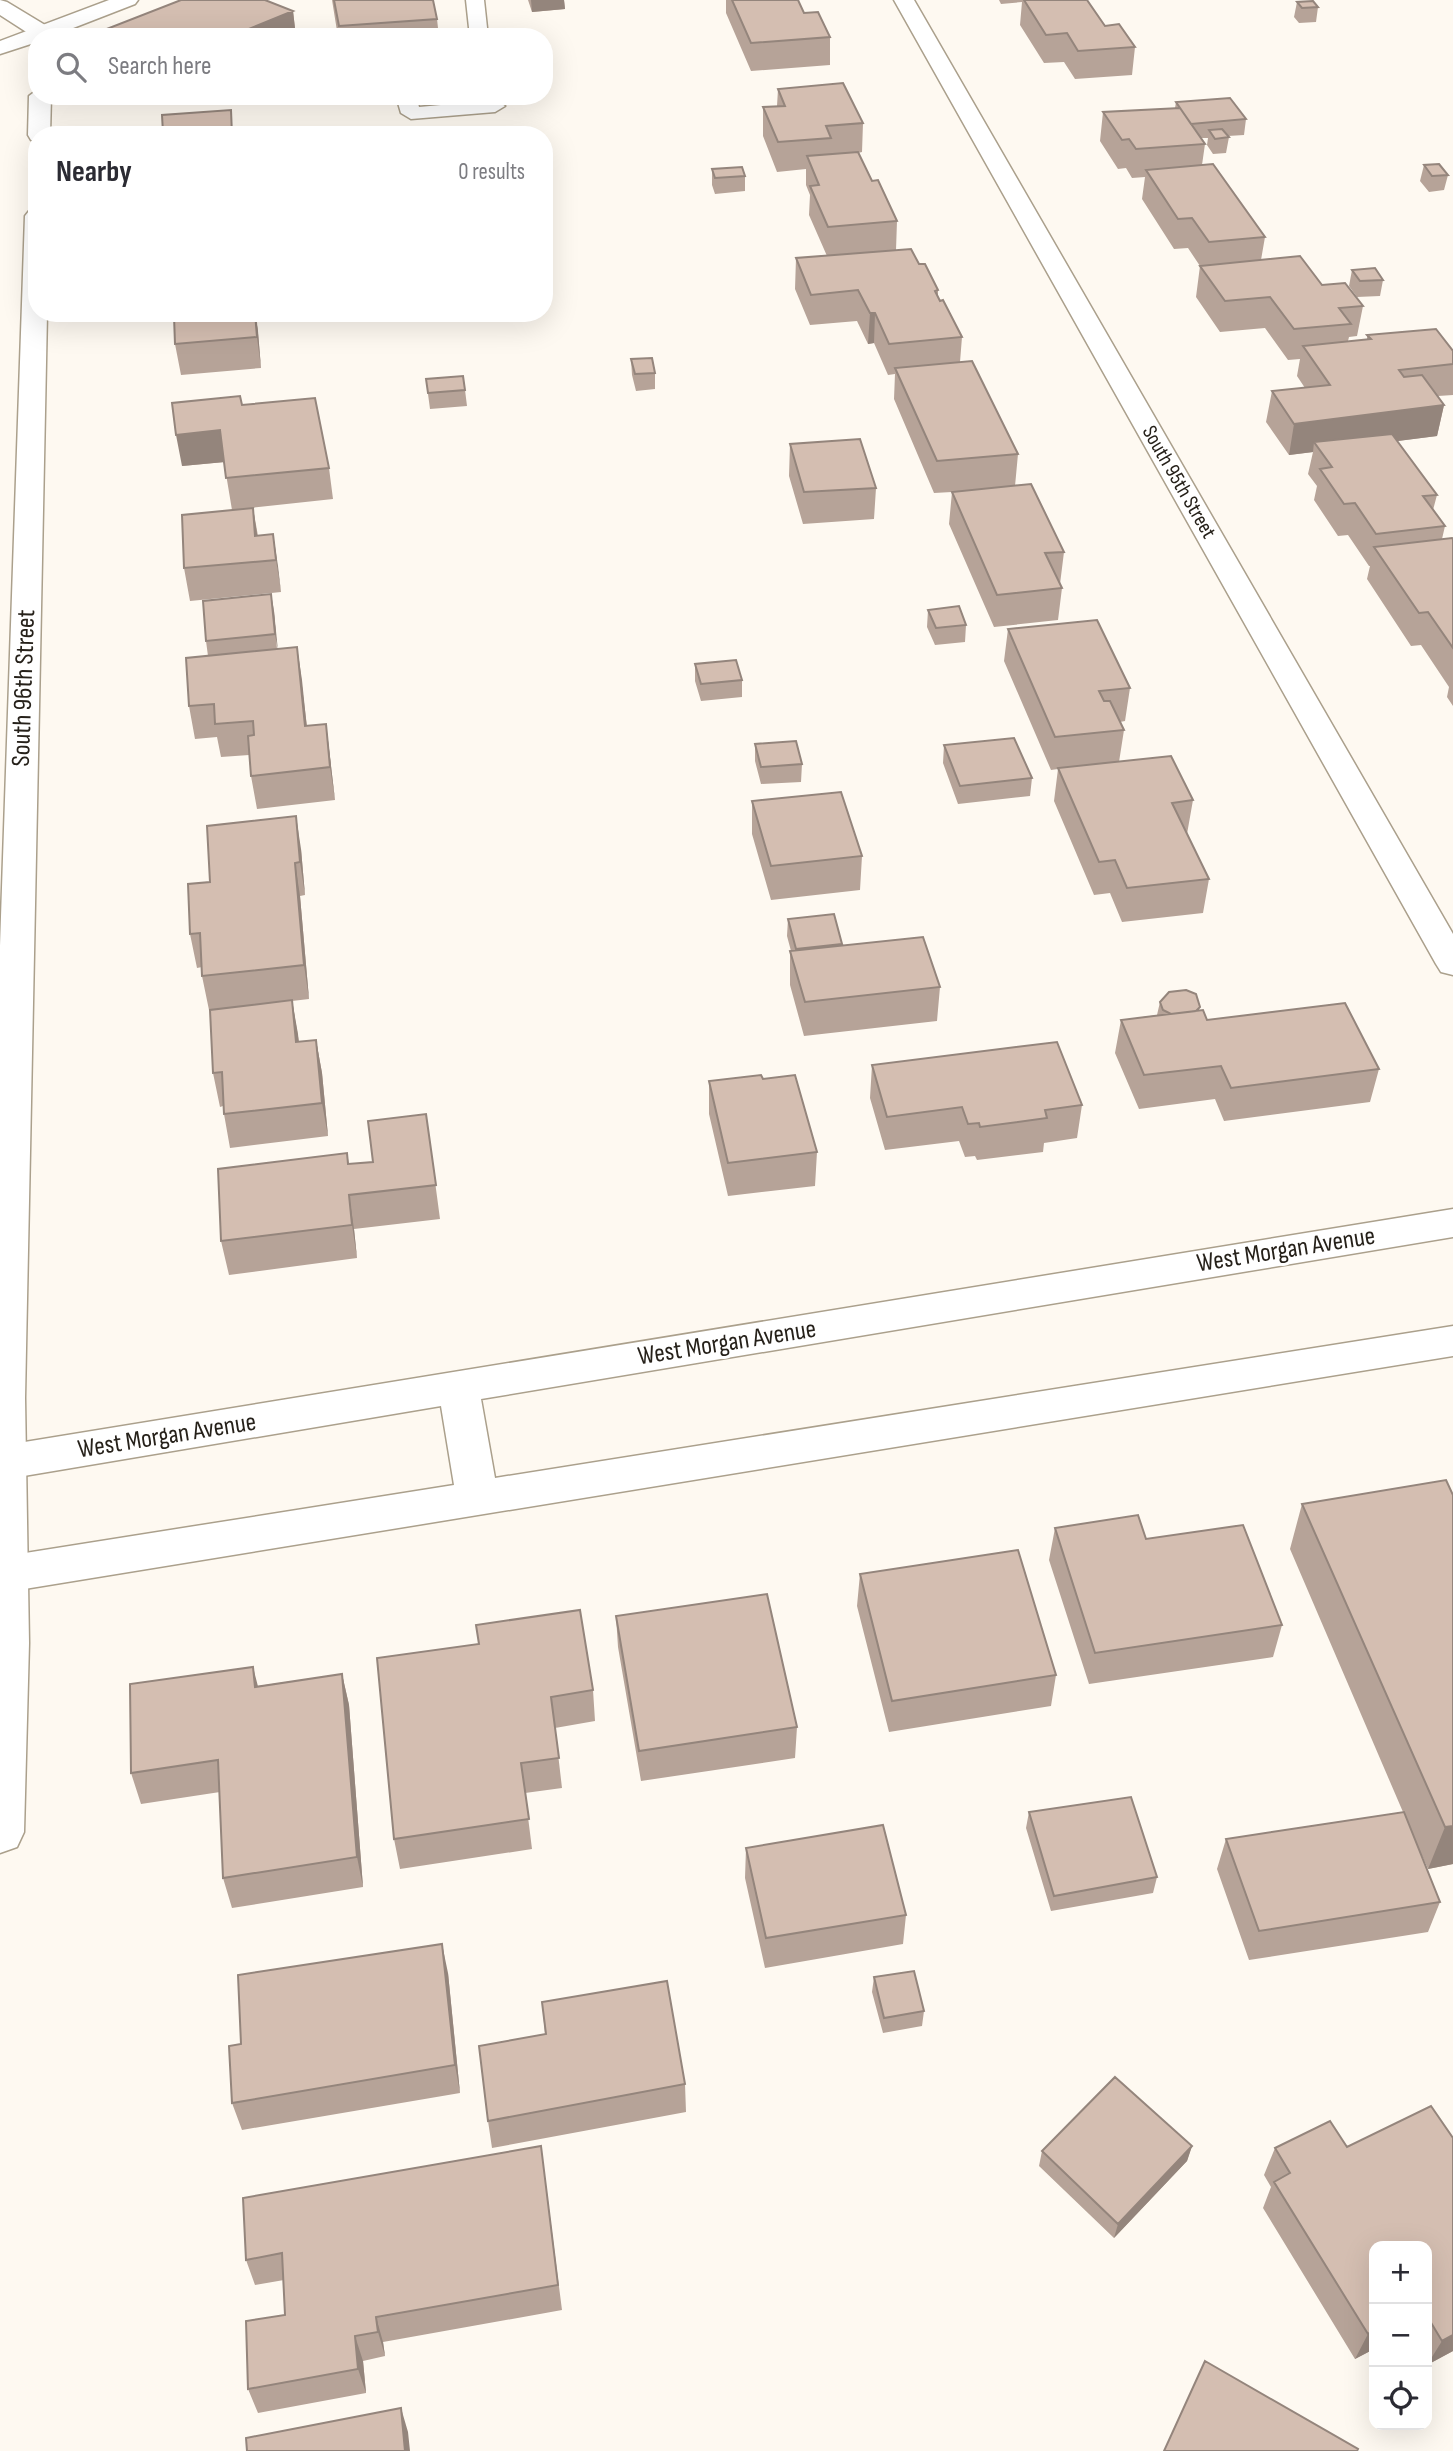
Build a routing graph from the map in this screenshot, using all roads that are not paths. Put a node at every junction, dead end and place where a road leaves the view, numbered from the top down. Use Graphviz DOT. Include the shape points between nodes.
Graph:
graph roads {
  1 [pos="128,0"];
  2 [pos="475,0"];
  3 [pos="904,0"];
  4 [pos="0,6"];
  5 [pos="32,28"];
  6 [pos="59,28"];
  7 [pos="479,28"];
  8 [pos="28,39"];
  9 [pos="0,48"];
  10 [pos="40,105"];
  11 [pos="408,105"];
  12 [pos="495,106"];
  13 [pos="39,126"];
  14 [pos="34,322"];
  15 [pos="1453,964"];
  16 [pos="1453,1223"];
  17 [pos="1453,1341"];
  18 [pos="458,1387"];
  19 [pos="2,1463"];
  20 [pos="478,1498"];
  21 [pos="4,1574"];
  22 [pos="0,1832"];
  1 -- 6 [label="street"];
  2 -- 7 [label="lane"];
  3 -- 15 [label="street, South 95th Street"];
  4 -- 5 [label="street"];
  8 -- 9 [label="street"];
  10 -- 13 [label="street"];
  11 -- 12 [label="lane" via="411,113"];
  14 -- 19 [label="street, South 96th Street"];
  16 -- 18 [label="street, West Morgan Avenue"];
  17 -- 20 [label="street"];
  18 -- 19 [label="street, West Morgan Avenue"];
  18 -- 20 [label="street"];
  19 -- 21 [label="street, South 96th Street"];
  20 -- 21 [label="street"];
  21 -- 22 [label="street, South 96th Street"];
}
